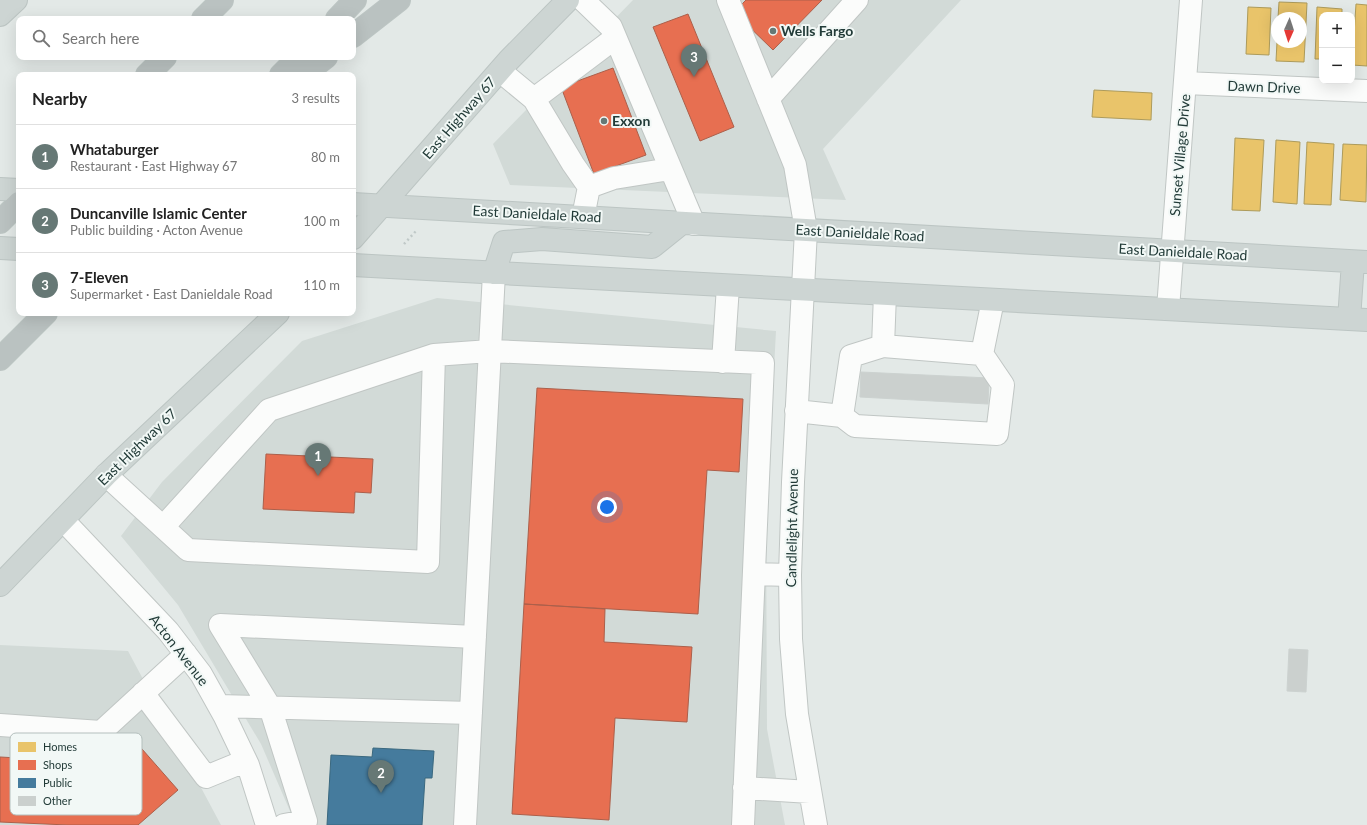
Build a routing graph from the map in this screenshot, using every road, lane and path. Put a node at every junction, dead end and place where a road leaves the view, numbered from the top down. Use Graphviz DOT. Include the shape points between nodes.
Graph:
graph roads {
  1 [pos="16,0"];
  2 [pos="222,0"];
  3 [pos="355,0"];
  4 [pos="399,0"];
  5 [pos="568,0"];
  6 [pos="584,0"];
  7 [pos="728,0"];
  8 [pos="857,0"];
  9 [pos="1191,0"];
  10 [pos="0,15"];
  11 [pos="206,16"];
  12 [pos="340,16"];
  13 [pos="356,34"];
  14 [pos="616,38"];
  15 [pos="162,60"];
  16 [pos="296,60"];
  17 [pos="322,60"];
  18 [pos="500,70"];
  19 [pos="150,72"];
  20 [pos="284,72"];
  21 [pos="307,72"];
  22 [pos="1185,83"];
  23 [pos="1367,91"];
  24 [pos="534,99"];
  25 [pos="768,99"];
  26 [pos="670,169"];
  27 [pos="589,187"];
  28 [pos="0,189"];
  29 [pos="16,190"];
  30 [pos="356,204"];
  31 [pos="16,206"];
  32 [pos="383,206"];
  33 [pos="583,217"];
  34 [pos="0,222"];
  35 [pos="688,223"];
  36 [pos="417,230"];
  37 [pos="806,230"];
  38 [pos="356,235"];
  39 [pos="401,246"];
  40 [pos="0,248"];
  41 [pos="16,249"];
  42 [pos="1172,251"];
  43 [pos="1360,262"];
  44 [pos="356,265"];
  45 [pos="494,273"];
  46 [pos="728,286"];
  47 [pos="802,290"];
  48 [pos="885,294"];
  49 [pos="993,300"];
  50 [pos="1168,309"];
  51 [pos="43,316"];
  52 [pos="275,316"];
  53 [pos="1358,320"];
  54 [pos="883,346"];
  55 [pos="490,351"];
  56 [pos="982,354"];
  57 [pos="434,355"];
  58 [pos="0,359"];
  59 [pos="723,362"];
  60 [pos="796,411"];
  61 [pos="842,416"];
  62 [pos="106,475"];
  63 [pos="63,520"];
  64 [pos="163,527"];
  65 [pos="754,574"];
  66 [pos="790,575"];
  67 [pos="0,585"];
  68 [pos="475,637"];
  69 [pos="186,654"];
  70 [pos="143,693"];
  71 [pos="219,706"];
  72 [pos="270,707"];
  73 [pos="471,712"];
  74 [pos="0,724"];
  75 [pos="245,760"];
  76 [pos="744,788"];
  77 [pos="810,792"];
  78 [pos="267,825"];
  79 [pos="284,825"];
  80 [pos="465,825"];
  81 [pos="743,825"];
  82 [pos="816,825"];
  1 -- 10 [label="main road"];
  2 -- 11 [label="highway"];
  3 -- 12 [label="highway"];
  4 -- 13 [label="highway"];
  5 -- 18 [label="main road, East Highway 67"];
  6 -- 14 [label="street" via="611,27"];
  7 -- 25 [label="street, Candlelight Avenue"];
  8 -- 25 [label="street"];
  9 -- 22 [label="street, Sunset Village Drive"];
  14 -- 24 [label="street"];
  14 -- 26 [label="street"];
  15 -- 19 [label="highway"];
  16 -- 20 [label="highway"];
  17 -- 21 [label="highway"];
  18 -- 24 [label="street"];
  18 -- 32 [label="main road, East Highway 67"];
  22 -- 23 [label="street, Dawn Drive"];
  22 -- 42 [label="street, Sunset Village Drive"];
  24 -- 27 [label="street"];
  25 -- 37 [label="street, Candlelight Avenue" via="795,165"];
  26 -- 27 [label="street" via="614,178"];
  26 -- 35 [label="street"];
  27 -- 33 [label="street"];
  28 -- 29 [label="main road"];
  30 -- 32 [label="main road, East Danieldale Road"];
  31 -- 34 [label="highway"];
  32 -- 33 [label="main road, East Danieldale Road"];
  32 -- 38 [label="main road, East Highway 67"];
  33 -- 35 [label="main road, East Danieldale Road"];
  35 -- 37 [label="main road, East Danieldale Road"];
  35 -- 45 [label="main road" via="652,246 542,240 504,242"];
  36 -- 39 [label="path"];
  37 -- 42 [label="main road, East Danieldale Road"];
  37 -- 47 [label="street, Candlelight Avenue"];
  40 -- 41 [label="main road"];
  42 -- 43 [label="main road, East Danieldale Road"];
  42 -- 50 [label="street, Sunset Village Drive"];
  43 -- 53 [label="main road"];
  44 -- 45 [label="main road"];
  45 -- 46 [label="main road"];
  45 -- 55 [label="street"];
  46 -- 47 [label="main road"];
  46 -- 59 [label="street"];
  47 -- 48 [label="main road"];
  47 -- 60 [label="street, Candlelight Avenue"];
  48 -- 49 [label="main road"];
  48 -- 54 [label="street"];
  49 -- 50 [label="main road"];
  49 -- 56 [label="street"];
  50 -- 53 [label="main road"];
  51 -- 58 [label="highway"];
  52 -- 62 [label="main road, East Highway 67"];
  54 -- 56 [label="street"];
  54 -- 61 [label="street" via="851,356"];
  55 -- 57 [label="street"];
  55 -- 59 [label="street"];
  55 -- 68 [label="street"];
  56 -- 61 [label="street" via="1003,385 997,434 855,426"];
  57 -- 64 [label="street" via="269,410"];
  57 -- 64 [label="street" via="428,562 188,550"];
  59 -- 65 [label="street" via="763,363"];
  60 -- 61 [label="street"];
  60 -- 66 [label="street, Candlelight Avenue"];
  62 -- 63 [label="main road, East Highway 67"];
  62 -- 64 [label="street"];
  63 -- 67 [label="main road, East Highway 67"];
  63 -- 69 [label="street, Acton Avenue" via="168,631"];
  65 -- 66 [label="street"];
  65 -- 76 [label="street"];
  66 -- 77 [label="street, Candlelight Avenue" via="791,638 797,714"];
  68 -- 72 [label="street" via="220,625"];
  68 -- 73 [label="street"];
  69 -- 70 [label="street"];
  69 -- 71 [label="street, Acton Avenue"];
  70 -- 74 [label="street" via="101,732"];
  70 -- 75 [label="street" via="206,777"];
  71 -- 72 [label="street"];
  71 -- 75 [label="street, Acton Avenue"];
  72 -- 73 [label="street"];
  72 -- 79 [label="street" via="306,821"];
  73 -- 80 [label="street"];
  75 -- 78 [label="street, Acton Avenue"];
  76 -- 77 [label="street"];
  76 -- 81 [label="street"];
  77 -- 82 [label="street, Candlelight Avenue"];
}
